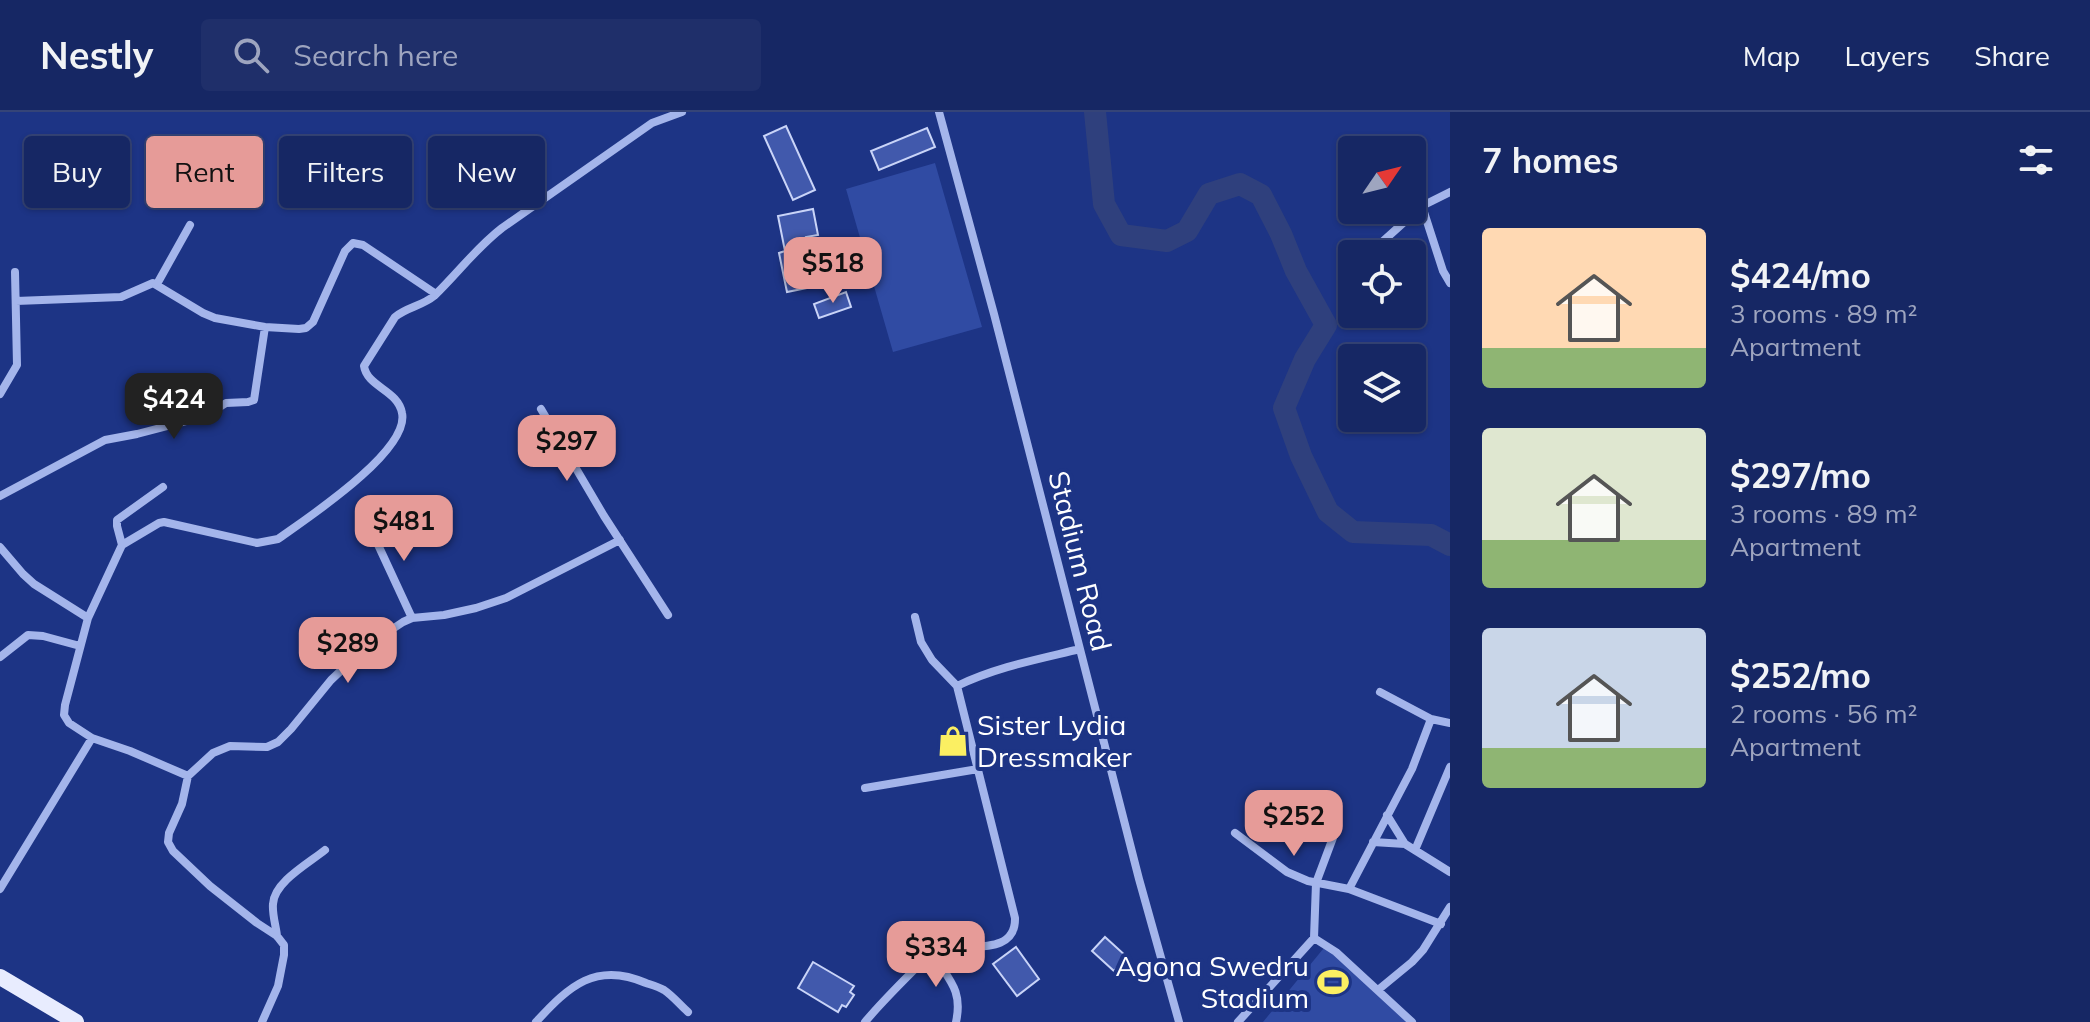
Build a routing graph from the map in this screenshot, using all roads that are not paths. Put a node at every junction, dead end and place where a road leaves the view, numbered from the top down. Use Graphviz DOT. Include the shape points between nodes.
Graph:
graph roads {
  1 [pos="650,112"];
  2 [pos="682,112"];
  3 [pos="939,112"];
  4 [pos="658,120"];
  5 [pos="1450,192"];
  6 [pos="1426,204"];
  7 [pos="1426,218"];
  8 [pos="1402,224"];
  9 [pos="190,225"];
  10 [pos="1384,240"];
  11 [pos="15,272"];
  12 [pos="1450,283"];
  13 [pos="157,284"];
  14 [pos="436,294"];
  15 [pos="16,301"];
  16 [pos="265,327"];
  17 [pos="0,394"];
  18 [pos="541,409"];
  19 [pos="163,487"];
  20 [pos="0,496"];
  21 [pos="367,521"];
  22 [pos="620,540"];
  23 [pos="122,545"];
  24 [pos="0,547"];
  25 [pos="668,615"];
  26 [pos="915,617"];
  27 [pos="88,618"];
  28 [pos="412,618"];
  29 [pos="80,646"];
  30 [pos="1080,649"];
  31 [pos="0,657"];
  32 [pos="957,686"];
  33 [pos="1380,692"];
  34 [pos="1431,719"];
  35 [pos="1450,723"];
  36 [pos="92,738"];
  37 [pos="1450,767"];
  38 [pos="978,769"];
  39 [pos="188,776"];
  40 [pos="865,788"];
  41 [pos="1387,815"];
  42 [pos="1235,833"];
  43 [pos="1334,835"];
  44 [pos="1373,842"];
  45 [pos="1405,844"];
  46 [pos="325,850"];
  47 [pos="1415,850"];
  48 [pos="1450,872"];
  49 [pos="1316,883"];
  50 [pos="0,889"];
  51 [pos="1349,889"];
  52 [pos="1450,907"];
  53 [pos="1441,924"];
  54 [pos="277,936"];
  55 [pos="1314,938"];
  56 [pos="933,954"];
  57 [pos="0,977"];
  58 [pos="1378,990"];
  59 [pos="688,1012"];
  60 [pos="76,1022"];
  61 [pos="262,1022"];
  62 [pos="536,1022"];
  63 [pos="865,1022"];
  64 [pos="956,1022"];
  65 [pos="1179,1022"];
  66 [pos="1238,1022"];
  67 [pos="1412,1022"];
  1 -- 4 [label="street"];
  2 -- 4 [label="street"];
  3 -- 30 [label="street, Stadium Road"];
  4 -- 14 [label="street" via="494,234"];
  5 -- 6 [label="street"];
  7 -- 12 [label="street"];
  8 -- 10 [label="street"];
  9 -- 13 [label="street"];
  11 -- 15 [label="street"];
  13 -- 15 [label="street" via="121,297"];
  13 -- 16 [label="street" via="209,317"];
  14 -- 16 [label="street" via="353,243 310,325"];
  14 -- 23 [label="street" via="395,317 364,366 368,376 397,399 403,416 397,436 347,489 267,543 164,522"];
  15 -- 17 [label="street" via="17,365"];
  16 -- 20 [label="street" via="251,401 226,403 206,416 105,440"];
  18 -- 22 [label="street"];
  19 -- 23 [label="street" via="117,520"];
  21 -- 28 [label="street"];
  22 -- 25 [label="street"];
  22 -- 28 [label="street" via="506,598"];
  23 -- 27 [label="street"];
  24 -- 27 [label="street" via="34,584"];
  26 -- 32 [label="street" via="921,642"];
  27 -- 29 [label="street"];
  28 -- 39 [label="street" via="367,646 278,742 267,747 230,746 213,753"];
  29 -- 31 [label="street" via="28,635"];
  29 -- 36 [label="street" via="64,715"];
  30 -- 32 [label="street" via="1008,666"];
  30 -- 65 [label="street, Stadium Road"];
  32 -- 38 [label="street"];
  33 -- 34 [label="street"];
  34 -- 35 [label="street"];
  34 -- 41 [label="street"];
  36 -- 39 [label="street"];
  36 -- 50 [label="street"];
  37 -- 47 [label="street"];
  38 -- 40 [label="street"];
  38 -- 56 [label="street" via="1015,928 1001,944"];
  39 -- 54 [label="street" via="169,833 173,851"];
  41 -- 44 [label="street"];
  41 -- 45 [label="street"];
  42 -- 49 [label="street" via="1287,872"];
  43 -- 49 [label="street"];
  44 -- 45 [label="street"];
  44 -- 51 [label="street"];
  45 -- 47 [label="street"];
  46 -- 54 [label="street" via="275,894"];
  47 -- 48 [label="street"];
  49 -- 51 [label="street"];
  49 -- 55 [label="street"];
  51 -- 53 [label="street"];
  52 -- 53 [label="street"];
  53 -- 58 [label="street" via="1412,962"];
  54 -- 61 [label="street" via="284,955"];
  55 -- 58 [label="street"];
  55 -- 66 [label="street"];
  56 -- 63 [label="street"];
  56 -- 64 [label="street" via="958,994"];
  57 -- 60 [label="main road"];
  58 -- 67 [label="street"];
  59 -- 62 [label="street" via="664,990 631,976 601,974 572,987"];
}
